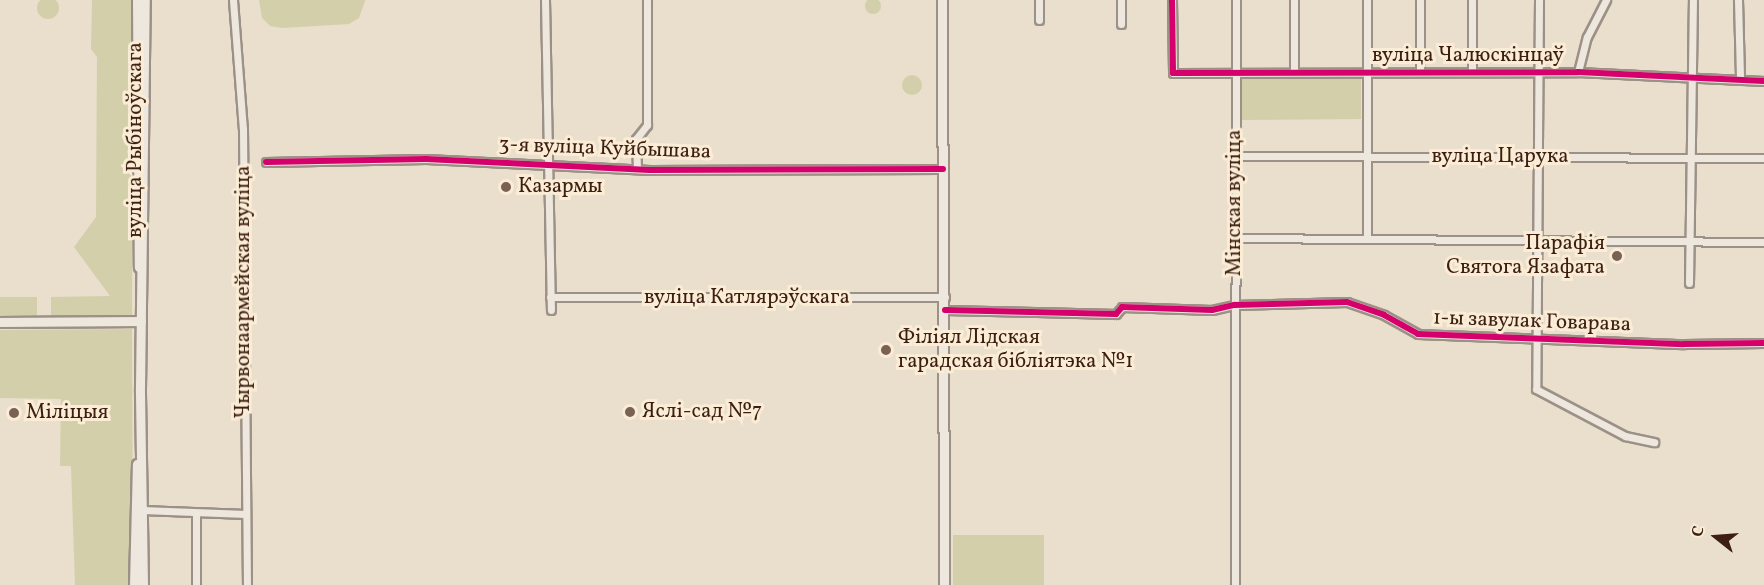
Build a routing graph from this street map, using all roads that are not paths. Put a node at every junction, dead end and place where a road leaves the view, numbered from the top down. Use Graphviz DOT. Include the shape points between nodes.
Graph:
graph roads {
  1 [pos="137,0"];
  2 [pos="145,0"];
  3 [pos="233,0"];
  4 [pos="545,0"];
  5 [pos="647,0"];
  6 [pos="942,0"];
  7 [pos="1039,0"];
  8 [pos="1121,0"];
  9 [pos="1173,0"];
  10 [pos="1236,0"];
  11 [pos="1294,0"];
  12 [pos="1367,0"];
  13 [pos="1420,0"];
  14 [pos="1472,0"];
  15 [pos="1539,0"];
  16 [pos="1606,0"];
  17 [pos="1692,0"];
  18 [pos="1738,0"];
  19 [pos="1039,20"];
  20 [pos="1121,24"];
  21 [pos="1293,70"];
  22 [pos="1236,72"];
  23 [pos="1367,72"];
  24 [pos="1420,72"];
  25 [pos="1472,72"];
  26 [pos="1538,72"];
  27 [pos="1578,72"];
  28 [pos="1693,77"];
  29 [pos="1740,80"];
  30 [pos="1764,81"];
  31 [pos="1235,156"];
  32 [pos="1539,157"];
  33 [pos="1690,157"];
  34 [pos="1367,158"];
  35 [pos="1764,158"];
  36 [pos="266,162"];
  37 [pos="545,162"];
  38 [pos="637,168"];
  39 [pos="943,169"];
  40 [pos="1367,237"];
  41 [pos="1539,237"];
  42 [pos="1235,238"];
  43 [pos="1690,240"];
  44 [pos="1764,242"];
  45 [pos="141,279"];
  46 [pos="1689,283"];
  47 [pos="550,297"];
  48 [pos="945,297"];
  49 [pos="1234,304"];
  50 [pos="550,310"];
  51 [pos="945,310"];
  52 [pos="141,321"];
  53 [pos="0,322"];
  54 [pos="1537,339"];
  55 [pos="1764,343"];
  56 [pos="141,432"];
  57 [pos="1654,442"];
  58 [pos="142,510"];
  59 [pos="196,513"];
  60 [pos="246,514"];
  61 [pos="135,585"];
  62 [pos="142,585"];
  63 [pos="196,585"];
  64 [pos="247,585"];
  65 [pos="944,585"];
  66 [pos="1235,585"];
  1 -- 45 [label="main road, вуліца Рыбіноўскага" via="136,250"];
  2 -- 45 [label="main road, вуліца Рыбіноўскага"];
  3 -- 60 [label="street, Чырвонаармейская вуліца" via="243,129"];
  4 -- 37 [label="street"];
  5 -- 38 [label="street" via="647,125 636,139"];
  6 -- 39 [label="main road"];
  7 -- 19 [label="street"];
  8 -- 20 [label="street"];
  9 -- 22 [label="street, вуліца Чалюскінцаў" via="1173,73"];
  10 -- 22 [label="street, Мінская вуліца"];
  11 -- 21 [label="street"];
  12 -- 23 [label="street"];
  13 -- 24 [label="street"];
  14 -- 25 [label="street"];
  15 -- 26 [label="street"];
  16 -- 27 [label="street" via="1587,37"];
  17 -- 28 [label="street"];
  18 -- 29 [label="street"];
  21 -- 22 [label="street, вуліца Чалюскінцаў"];
  21 -- 23 [label="street, вуліца Чалюскінцаў"];
  22 -- 31 [label="street, Мінская вуліца"];
  23 -- 24 [label="street, вуліца Чалюскінцаў"];
  23 -- 34 [label="street"];
  24 -- 25 [label="street, вуліца Чалюскінцаў"];
  25 -- 26 [label="street, вуліца Чалюскінцаў"];
  26 -- 27 [label="street, вуліца Чалюскінцаў"];
  26 -- 32 [label="street"];
  27 -- 28 [label="street, вуліца Чалюскінцаў"];
  28 -- 29 [label="street, вуліца Чалюскінцаў"];
  28 -- 33 [label="street"];
  29 -- 30 [label="street, вуліца Чалюскінцаў"];
  31 -- 34 [label="street, вуліца Царука"];
  31 -- 42 [label="street, Мінская вуліца"];
  32 -- 33 [label="street, вуліца Царука"];
  32 -- 34 [label="street, вуліца Царука"];
  32 -- 41 [label="street"];
  33 -- 35 [label="street, вуліца Царука"];
  33 -- 43 [label="street"];
  34 -- 40 [label="street"];
  36 -- 37 [label="street, 3-я вуліца Куйбышава" via="380,159"];
  37 -- 38 [label="street, 3-я вуліца Куйбышава"];
  37 -- 47 [label="street"];
  38 -- 39 [label="street, 3-я вуліца Куйбышава"];
  39 -- 48 [label="main road"];
  40 -- 41 [label="street"];
  40 -- 42 [label="street"];
  41 -- 43 [label="street"];
  41 -- 54 [label="street"];
  42 -- 49 [label="street, Мінская вуліца"];
  43 -- 44 [label="street"];
  43 -- 46 [label="street"];
  45 -- 52 [label="main road, вуліца Рыбіноўскага"];
  47 -- 48 [label="street, вуліца Катлярэўскага"];
  47 -- 50 [label="street"];
  48 -- 51 [label="main road"];
  49 -- 51 [label="street, 1-ы завулак Говарава" via="1212,310 1122,307 1116,314"];
  49 -- 54 [label="street, 1-ы завулак Говарава" via="1347,302 1384,315 1418,334"];
  49 -- 66 [label="street, Мінская вуліца"];
  51 -- 65 [label="main road"];
  52 -- 53 [label="main road"];
  52 -- 56 [label="main road, вуліца Рыбіноўскага"];
  54 -- 55 [label="street, 1-ы завулак Говарава"];
  54 -- 57 [label="street" via="1536,389 1625,436"];
  56 -- 58 [label="main road, вуліца Рыбіноўскага"];
  56 -- 61 [label="main road, вуліца Рыбіноўскага" via="134,480"];
  58 -- 59 [label="street"];
  58 -- 62 [label="main road, вуліца Рыбіноўскага"];
  59 -- 60 [label="street"];
  59 -- 63 [label="street"];
  60 -- 64 [label="street, Чырвонаармейская вуліца"];
}
